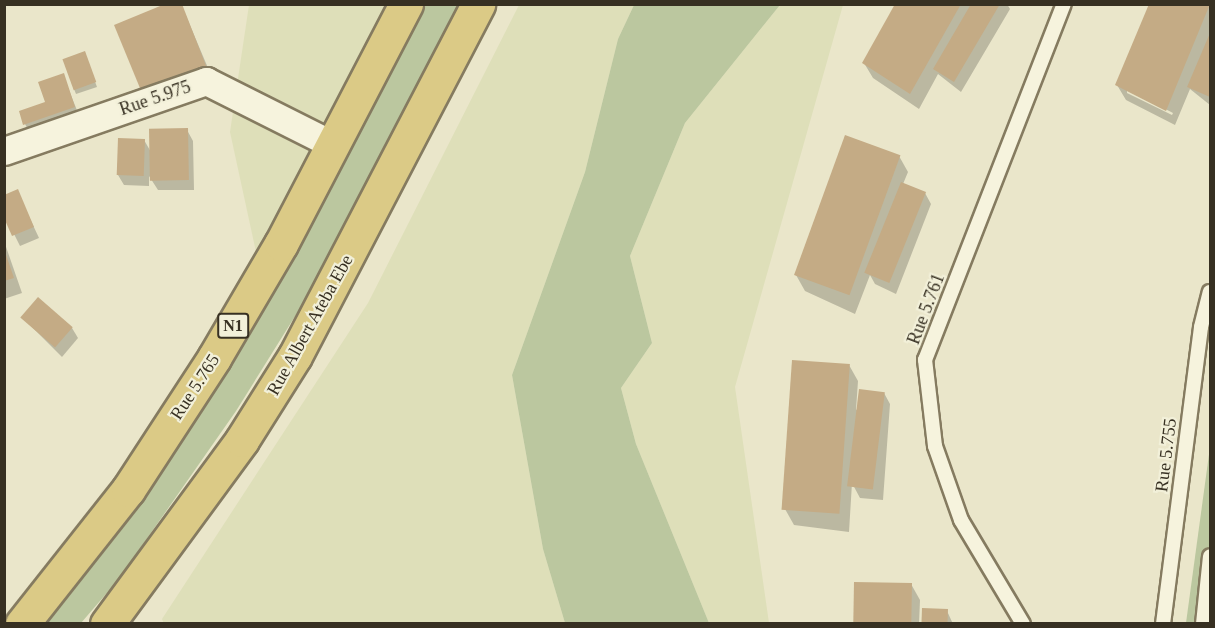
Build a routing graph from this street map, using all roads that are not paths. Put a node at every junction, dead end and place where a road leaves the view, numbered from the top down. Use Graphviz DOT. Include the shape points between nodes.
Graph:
graph roads {
  1 [pos="406,4"];
  2 [pos="478,4"];
  3 [pos="1064,4"];
  4 [pos="333,145"];
  5 [pos="4,151"];
  6 [pos="1210,292"];
  7 [pos="1210,556"];
  8 [pos="22,624"];
  9 [pos="107,624"];
  10 [pos="1023,624"];
  11 [pos="1163,624"];
  12 [pos="1203,624"];
  1 -- 4 [label="highway, Rue 5.765 / N1"];
  2 -- 9 [label="highway, Rue Albert Ateba Ebe" via="295,356 242,440"];
  3 -- 10 [label="lane, Rue 5.761" via="926,360 935,446 961,520"];
  4 -- 5 [label="street, Rue 5.975" via="206,81"];
  4 -- 8 [label="highway, Rue 5.765 / N1" via="214,358 128,490"];
  6 -- 11 [label="lane, Rue 5.755" via="1201,327"];
  7 -- 12 [label="lane"];
}
